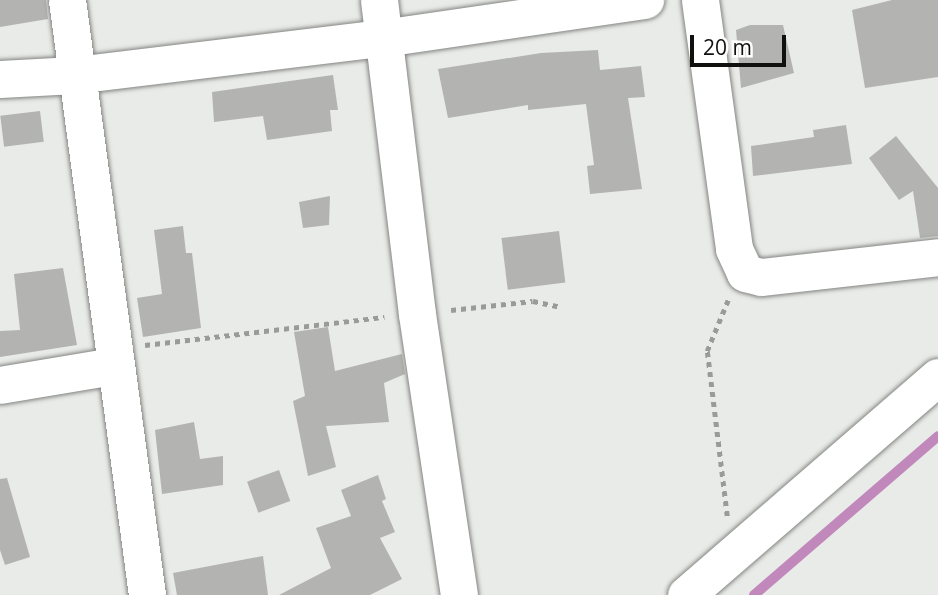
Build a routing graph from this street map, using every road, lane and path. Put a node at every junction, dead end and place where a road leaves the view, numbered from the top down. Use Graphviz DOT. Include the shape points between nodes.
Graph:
graph roads {
  1 [pos="67,0"];
  2 [pos="379,0"];
  3 [pos="645,0"];
  4 [pos="700,0"];
  5 [pos="383,37"];
  6 [pos="75,75"];
  7 [pos="0,79"];
  8 [pos="938,257"];
  9 [pos="745,273"];
  10 [pos="562,307"];
  11 [pos="417,314"];
  12 [pos="113,357"];
  13 [pos="938,377"];
  14 [pos="0,384"];
  15 [pos="731,555"];
  16 [pos="147,595"];
  17 [pos="459,595"];
  18 [pos="686,595"];
  1 -- 6 [label="street"];
  2 -- 5 [label="street"];
  3 -- 5 [label="street"];
  4 -- 9 [label="street" via="734,249"];
  5 -- 6 [label="street"];
  5 -- 11 [label="street"];
  6 -- 7 [label="street"];
  6 -- 12 [label="street"];
  8 -- 9 [label="street" via="761,277"];
  9 -- 15 [label="path" via="722,309 707,351"];
  10 -- 11 [label="path" via="533,301"];
  11 -- 12 [label="path"];
  11 -- 17 [label="street"];
  12 -- 14 [label="street"];
  12 -- 16 [label="street"];
  13 -- 15 [label="street"];
  15 -- 18 [label="street"];
}
